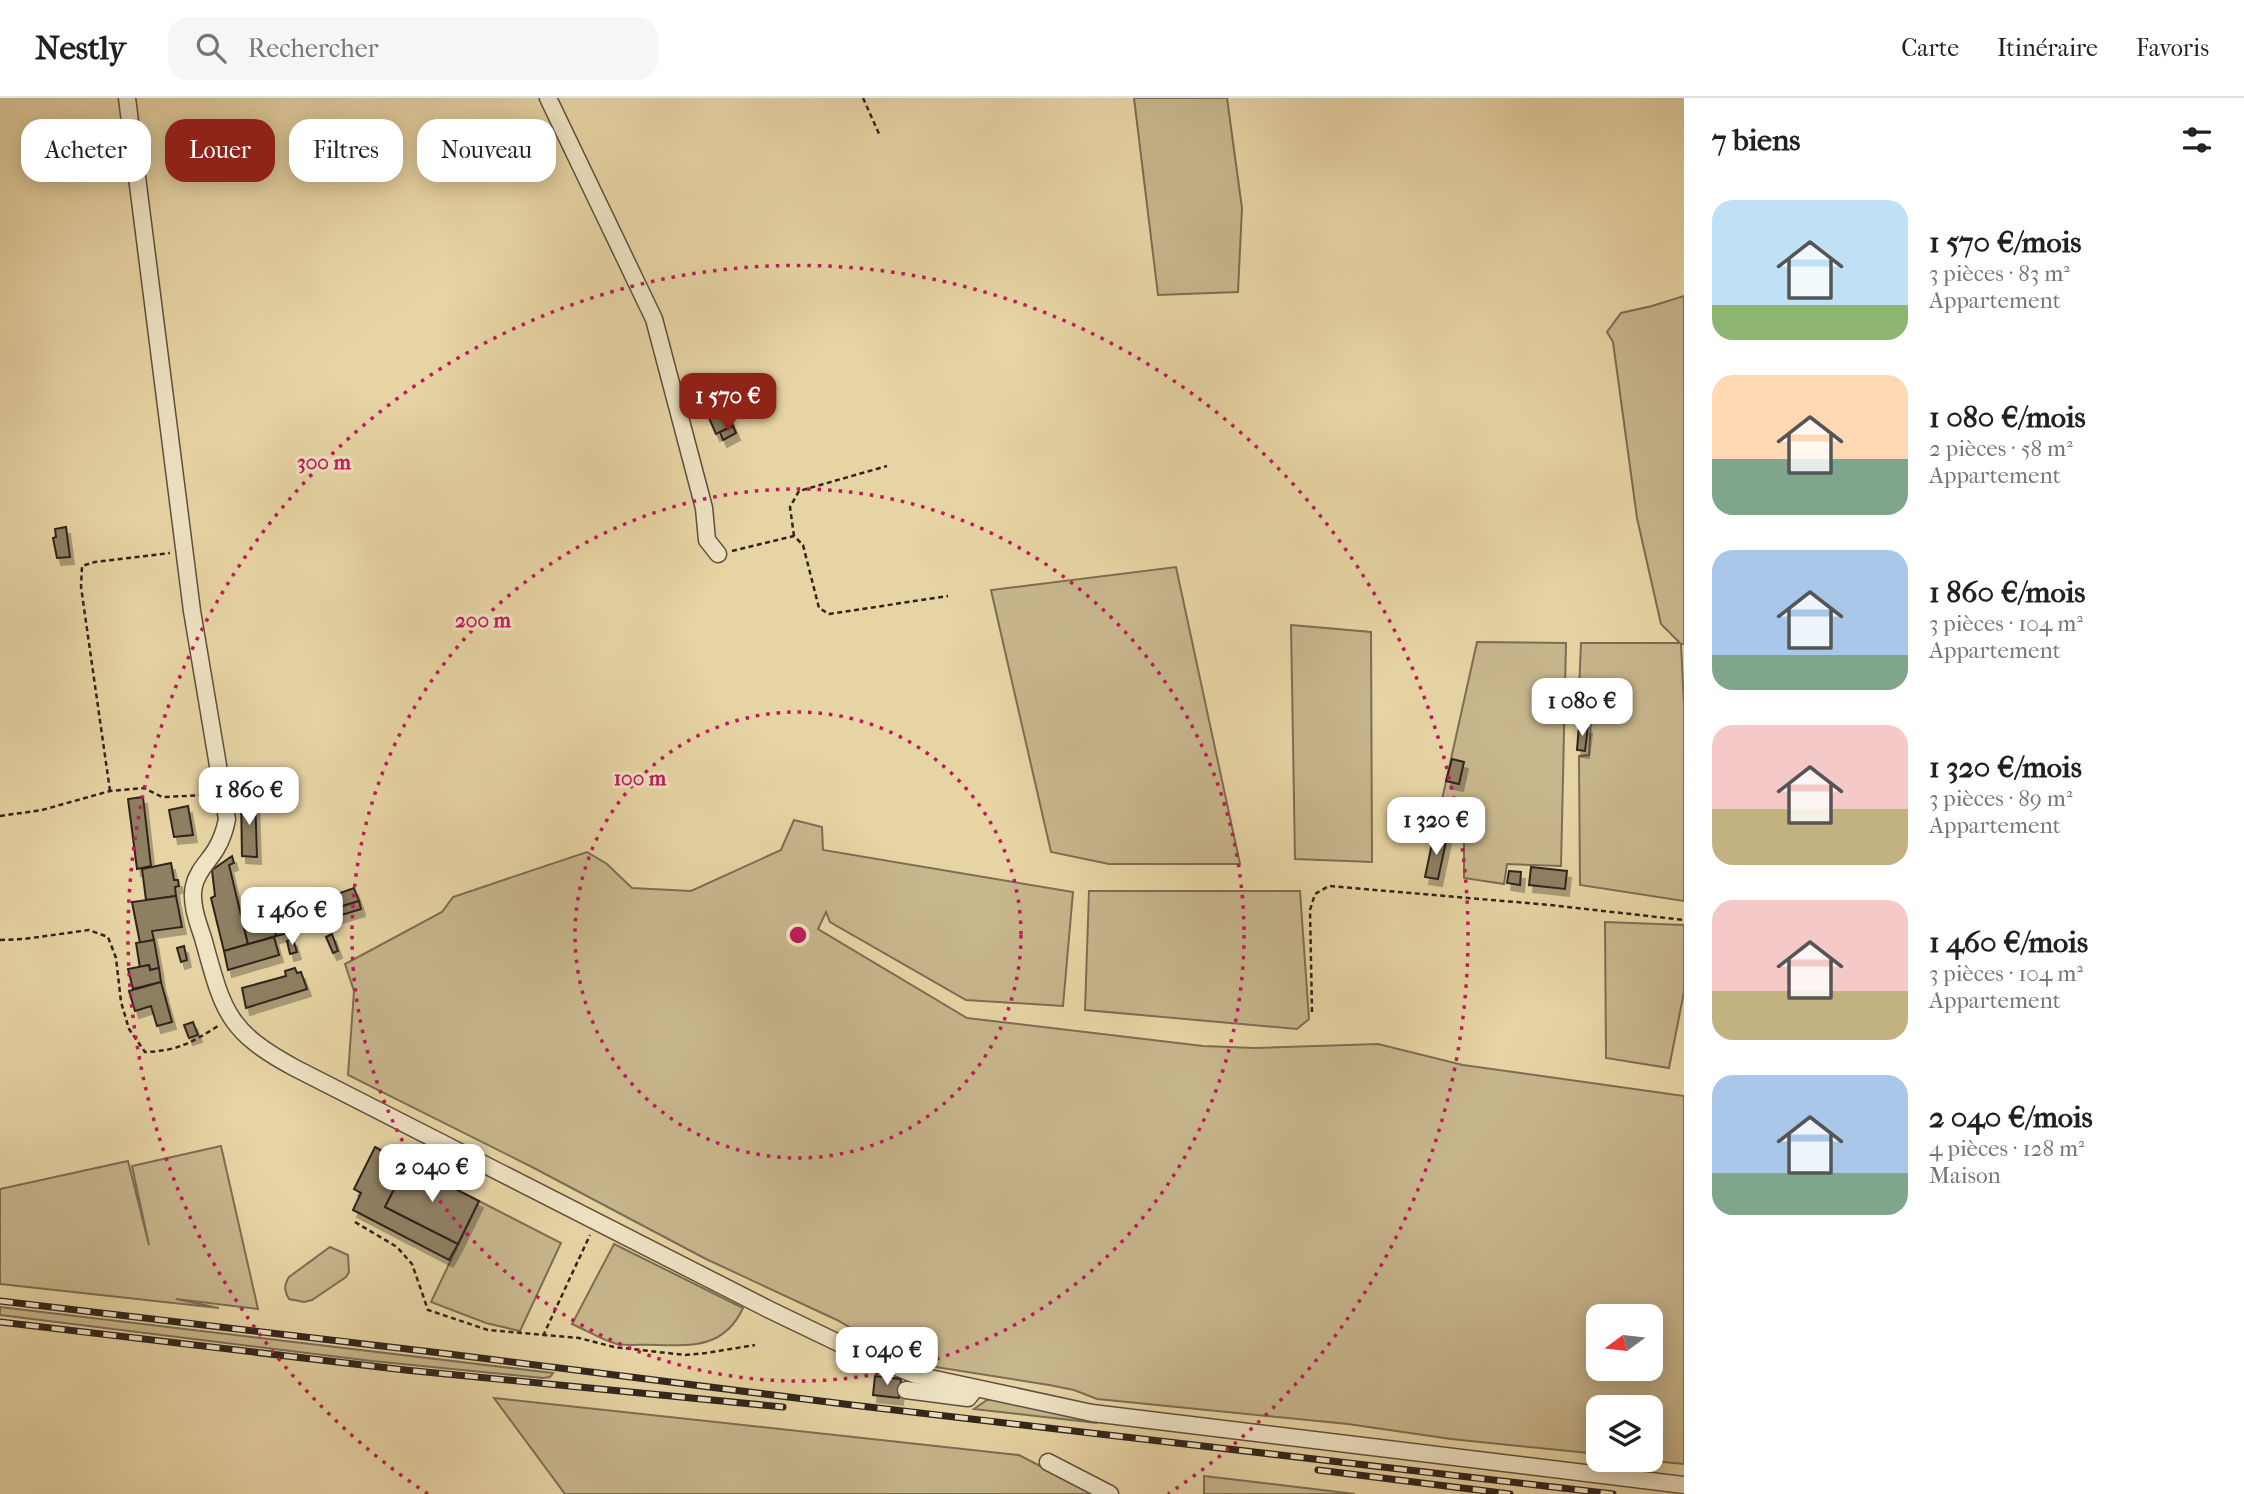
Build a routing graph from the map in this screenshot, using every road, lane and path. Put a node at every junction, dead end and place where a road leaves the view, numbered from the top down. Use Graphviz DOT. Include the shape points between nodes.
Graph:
graph roads {
  1 [pos="127,98"];
  2 [pos="548,98"];
  3 [pos="863,98"];
  4 [pos="880,136"];
  5 [pos="887,466"];
  6 [pos="794,536"];
  7 [pos="184,552"];
  8 [pos="718,554"];
  9 [pos="948,596"];
  10 [pos="110,791"];
  11 [pos="224,794"];
  12 [pos="0,816"];
  13 [pos="1684,920"];
  14 [pos="0,940"];
  15 [pos="1312,1012"];
  16 [pos="231,1019"];
  17 [pos="597,1221"];
  18 [pos="355,1223"];
  19 [pos="543,1336"];
  20 [pos="755,1345"];
  21 [pos="975,1389"];
  22 [pos="906,1390"];
  23 [pos="1048,1462"];
  24 [pos="1684,1485"];
  25 [pos="1110,1494"];
  1 -- 7 [label="street"];
  2 -- 8 [label="street" via="654,319 704,508 708,540"];
  3 -- 4 [label="path"];
  5 -- 6 [label="path" via="799,491 790,507"];
  6 -- 8 [label="path"];
  6 -- 9 [label="path" via="803,545 819,608 829,614"];
  7 -- 10 [label="path" via="82,566 81,587"];
  7 -- 11 [label="street"];
  10 -- 11 [label="path" via="144,788 162,797"];
  10 -- 12 [label="path" via="43,810"];
  11 -- 16 [label="street" via="227,819 223,835 193,886 197,920 218,993"];
  13 -- 15 [label="path" via="1329,886 1315,894 1310,910"];
  14 -- 16 [label="path" via="89,930 108,937 129,1029 145,1052 192,1043"];
  16 -- 17 [label="street" via="271,1055"];
  17 -- 19 [label="path"];
  17 -- 21 [label="street" via="847,1347 916,1375"];
  18 -- 19 [label="path" via="397,1247 412,1264 428,1310 488,1331"];
  19 -- 20 [label="path" via="685,1354"];
  21 -- 22 [label="street" via="968,1398"];
  21 -- 24 [label="street" via="1122,1418"];
  23 -- 25 [label="street"];
}
